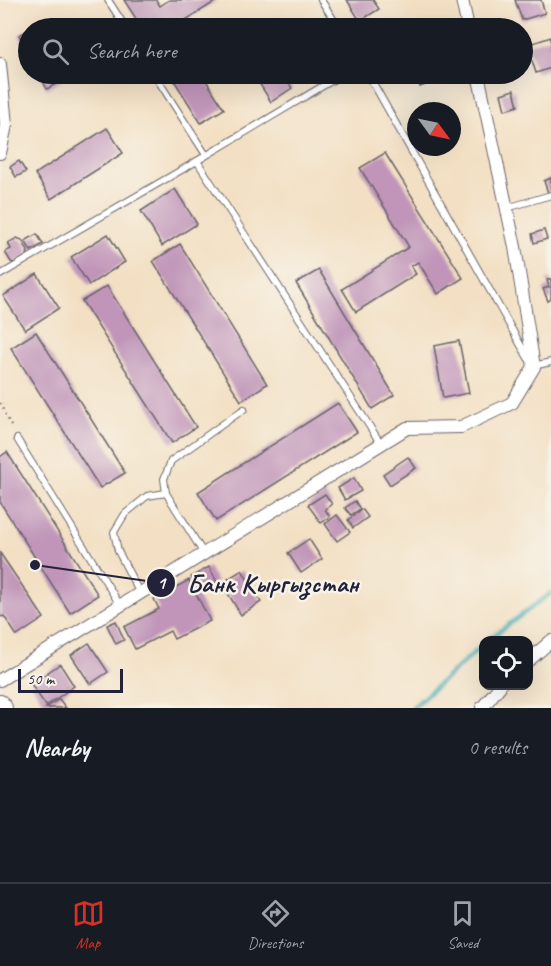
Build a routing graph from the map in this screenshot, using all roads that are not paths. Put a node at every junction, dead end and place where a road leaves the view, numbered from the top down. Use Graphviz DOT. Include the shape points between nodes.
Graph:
graph roads {
  1 [pos="108,0"];
  2 [pos="321,0"];
  3 [pos="462,0"];
  4 [pos="120,18"];
  5 [pos="333,18"];
  6 [pos="466,18"];
  7 [pos="0,64"];
  8 [pos="160,84"];
  9 [pos="326,84"];
  10 [pos="374,84"];
  11 [pos="480,84"];
  12 [pos="0,153"];
  13 [pos="206,155"];
  14 [pos="197,161"];
  15 [pos="551,195"];
  16 [pos="507,208"];
  17 [pos="0,275"];
  18 [pos="551,362"];
  19 [pos="534,367"];
  20 [pos="244,409"];
  21 [pos="17,439"];
  22 [pos="381,444"];
  23 [pos="166,493"];
  24 [pos="204,554"];
  25 [pos="140,594"];
  26 [pos="120,606"];
  27 [pos="551,641"];
  28 [pos="533,657"];
  29 [pos="0,680"];
  30 [pos="497,690"];
  31 [pos="0,704"];
  32 [pos="3,708"];
  33 [pos="482,708"];
  1 -- 4 [label="lane"];
  2 -- 5 [label="lane"];
  3 -- 6 [label="street"];
  7 -- 12 [label="street" via="6,125"];
  8 -- 13 [label="lane"];
  9 -- 13 [label="lane"];
  10 -- 19 [label="lane"];
  11 -- 16 [label="street"];
  13 -- 14 [label="lane"];
  14 -- 17 [label="lane"];
  14 -- 22 [label="lane"];
  15 -- 16 [label="lane"];
  16 -- 19 [label="street"];
  18 -- 19 [label="lane"];
  19 -- 22 [label="street" via="512,403 461,427 407,428"];
  20 -- 23 [label="lane" via="171,461 164,479"];
  21 -- 26 [label="lane"];
  22 -- 24 [label="street"];
  23 -- 24 [label="lane"];
  23 -- 25 [label="lane" via="147,496 124,514 114,532 118,551"];
  24 -- 25 [label="street"];
  25 -- 26 [label="street"];
  26 -- 29 [label="street"];
  27 -- 28 [label="street"];
  30 -- 33 [label="street"];
  31 -- 32 [label="main road"];
}
